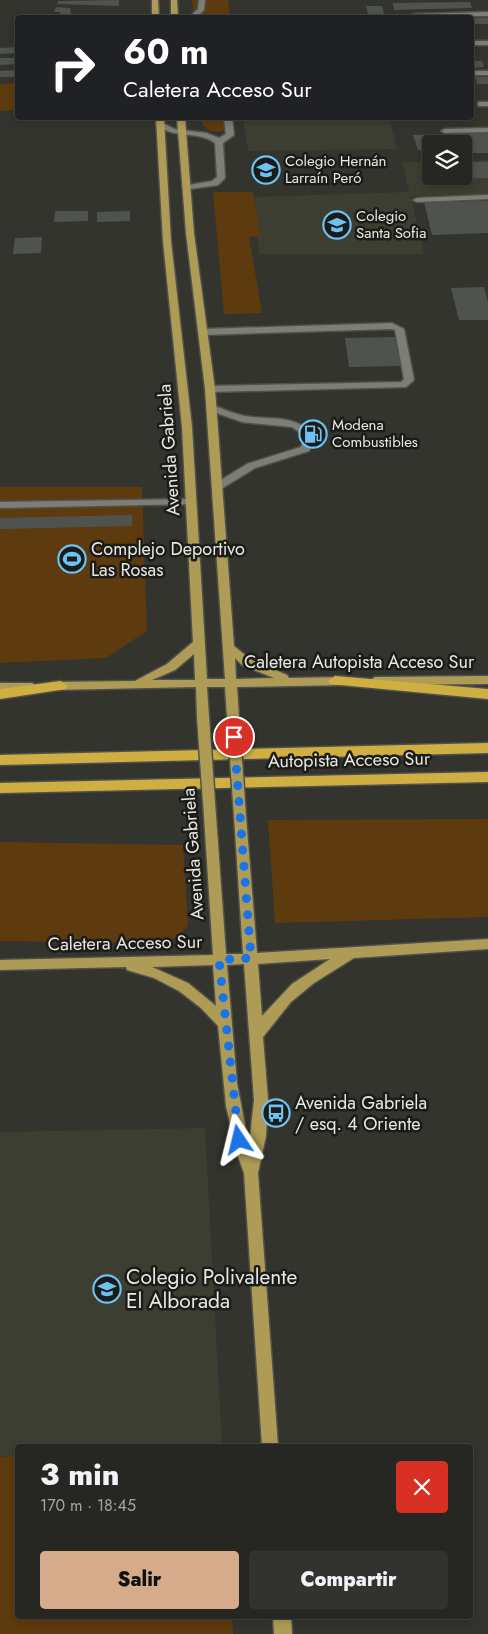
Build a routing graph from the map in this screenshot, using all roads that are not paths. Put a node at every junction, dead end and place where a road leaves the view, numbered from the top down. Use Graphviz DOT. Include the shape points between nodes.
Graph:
graph roads {
  1 [pos="155,0"];
  2 [pos="174,0"];
  3 [pos="202,0"];
  4 [pos="488,14"];
  5 [pos="156,15"];
  6 [pos="174,15"];
  7 [pos="195,15"];
  8 [pos="451,15"];
  9 [pos="474,43"];
  10 [pos="488,43"];
  11 [pos="488,73"];
  12 [pos="474,74"];
  13 [pos="181,120"];
  14 [pos="228,120"];
  15 [pos="160,121"];
  16 [pos="488,130"];
  17 [pos="445,131"];
  18 [pos="182,133"];
  19 [pos="219,142"];
  20 [pos="186,188"];
  21 [pos="488,197"];
  22 [pos="418,200"];
  23 [pos="202,332"];
  24 [pos="210,390"];
  25 [pos="211,408"];
  26 [pos="217,488"];
  27 [pos="191,502"];
  28 [pos="0,505"];
  29 [pos="199,643"];
  30 [pos="227,646"];
  31 [pos="488,680"];
  32 [pos="335,681"];
  33 [pos="230,682"];
  34 [pos="294,682"];
  35 [pos="201,683"];
  36 [pos="134,684"];
  37 [pos="61,686"];
  38 [pos="0,687"];
  39 [pos="0,694"];
  40 [pos="488,694"];
  41 [pos="488,748"];
  42 [pos="0,760"];
  43 [pos="488,777"];
  44 [pos="0,788"];
  45 [pos="488,944"];
  46 [pos="354,953"];
  47 [pos="251,958"];
  48 [pos="219,960"];
  49 [pos="118,962"];
  50 [pos="0,965"];
  51 [pos="225,1025"];
  52 [pos="258,1034"];
  53 [pos="251,1173"];
  54 [pos="270,1444"];
  55 [pos="282,1619"];
  56 [pos="283,1634"];
  1 -- 5 [label="main road"];
  2 -- 6 [label="main road"];
  3 -- 7 [label="street" via="201,10"];
  4 -- 8 [label="street"];
  9 -- 10 [label="street"];
  11 -- 12 [label="street"];
  13 -- 18 [label="main road"];
  14 -- 19 [label="street" via="230,135"];
  15 -- 18 [label="street" via="170,130"];
  15 -- 27 [label="main road, Avenida Gabriela"];
  16 -- 17 [label="street"];
  18 -- 19 [label="street" via="210,136"];
  18 -- 20 [label="main road"];
  19 -- 20 [label="street" via="222,178 215,183"];
  20 -- 23 [label="main road"];
  21 -- 22 [label="street"];
  23 -- 24 [label="main road"];
  23 -- 24 [label="street" via="392,326 399,329 409,380 396,386"];
  24 -- 25 [label="main road"];
  25 -- 26 [label="main road"];
  25 -- 26 [label="street" via="242,419 295,424 305,431 309,440 305,449 251,466"];
  26 -- 30 [label="main road"];
  27 -- 28 [label="street"];
  27 -- 29 [label="main road, Avenida Gabriela"];
  29 -- 35 [label="main road, Avenida Gabriela"];
  29 -- 36 [label="main road" via="171,667"];
  30 -- 33 [label="main road"];
  30 -- 34 [label="main road" via="235,655 260,670"];
  31 -- 32 [label="main road, Caletera Autopista Acceso Sur"];
  32 -- 34 [label="main road, Caletera Autopista Acceso Sur"];
  32 -- 40 [label="highway"];
  33 -- 34 [label="main road, Caletera Autopista Acceso Sur"];
  33 -- 35 [label="main road"];
  33 -- 47 [label="main road, bridge"];
  35 -- 36 [label="main road"];
  35 -- 48 [label="main road, Avenida Gabriela, bridge"];
  36 -- 37 [label="main road"];
  37 -- 38 [label="main road"];
  37 -- 39 [label="highway"];
  41 -- 42 [label="highway, Autopista Acceso Sur"];
  43 -- 44 [label="highway, Autopista Acceso Sur"];
  45 -- 46 [label="main road"];
  46 -- 47 [label="main road"];
  46 -- 52 [label="main road" via="333,963 295,990 267,1018"];
  47 -- 48 [label="main road, Caletera Acceso Sur"];
  47 -- 52 [label="main road"];
  48 -- 49 [label="main road, Caletera Acceso Sur"];
  48 -- 51 [label="main road, Avenida Gabriela"];
  49 -- 50 [label="main road, Caletera Acceso Sur"];
  49 -- 51 [label="main road" via="154,972 185,988 214,1011"];
  51 -- 53 [label="main road, Avenida Gabriela" via="236,1122"];
  52 -- 53 [label="main road" via="261,1118"];
  53 -- 54 [label="main road"];
  55 -- 56 [label="main road"];
}
